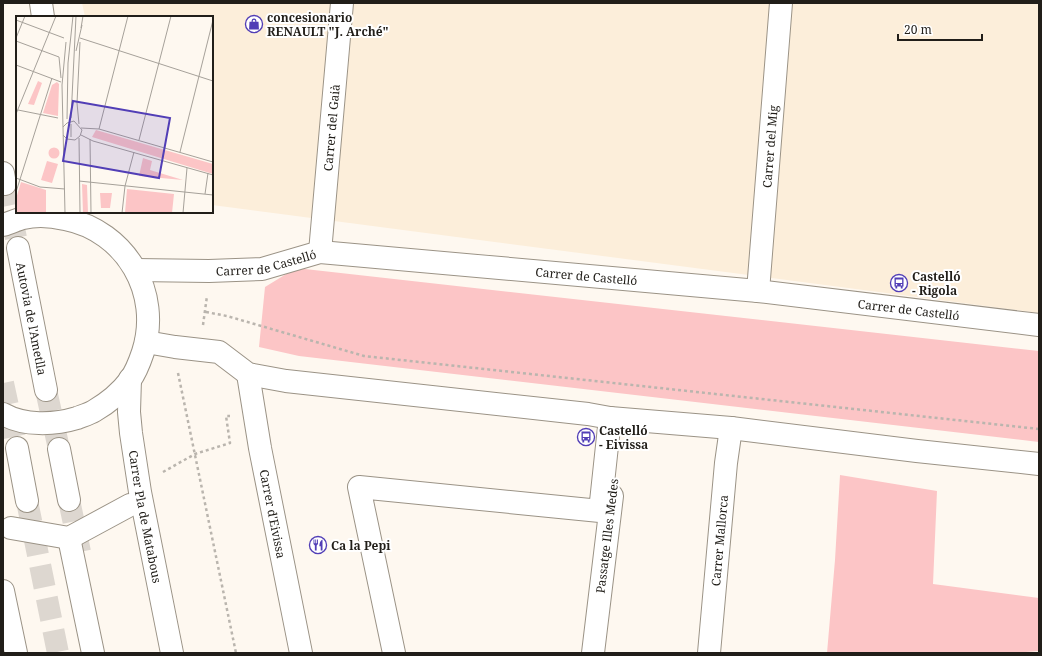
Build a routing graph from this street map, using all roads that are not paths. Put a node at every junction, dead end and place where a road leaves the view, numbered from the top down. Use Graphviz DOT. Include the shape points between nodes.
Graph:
graph roads {
  1 [pos="41,3"];
  2 [pos="342,3"];
  3 [pos="781,3"];
  4 [pos="43,16"];
  5 [pos="92,213"];
  6 [pos="3,225"];
  7 [pos="100,232"];
  8 [pos="18,248"];
  9 [pos="320,252"];
  10 [pos="136,270"];
  11 [pos="758,291"];
  12 [pos="1039,325"];
  13 [pos="146,342"];
  14 [pos="248,374"];
  15 [pos="130,379"];
  16 [pos="46,390"];
  17 [pos="3,414"];
  18 [pos="616,418"];
  19 [pos="731,428"];
  20 [pos="17,448"];
  21 [pos="59,449"];
  22 [pos="1039,464"];
  23 [pos="69,500"];
  24 [pos="27,501"];
  25 [pos="130,505"];
  26 [pos="11,528"];
  27 [pos="69,538"];
  28 [pos="3,591"];
  29 [pos="16,653"];
  30 [pos="92,653"];
  31 [pos="172,653"];
  32 [pos="301,653"];
  33 [pos="394,653"];
  34 [pos="593,653"];
  35 [pos="709,653"];
  1 -- 4 [label="main road"];
  2 -- 9 [label="main road, Carrer del Gaià"];
  3 -- 11 [label="main road, Carrer del Mig"];
  5 -- 7 [label="main road"];
  6 -- 7 [label="main road" via="24,218 50,216 76,221"];
  7 -- 10 [label="main road" via="114,242"];
  8 -- 16 [label="main road, Autovia de l'Ametlla"];
  9 -- 10 [label="main road, Carrer de Castelló" via="262,269"];
  9 -- 11 [label="main road, Carrer de Castelló"];
  10 -- 13 [label="main road" via="145,293 149,317"];
  11 -- 12 [label="main road, Carrer de Castelló"];
  13 -- 14 [label="main road" via="218,352"];
  13 -- 15 [label="main road" via="140,361"];
  14 -- 18 [label="main road" via="286,381"];
  14 -- 32 [label="main road, Carrer d'Eivissa" via="260,448"];
  15 -- 17 [label="main road" via="93,412 66,422 37,423"];
  15 -- 31 [label="main road, Carrer Pla de Matabous" via="129,412 140,492"];
  18 -- 19 [label="main road"];
  18 -- 33 [label="main road" via="600,512 359,488"];
  18 -- 34 [label="main road, Passatge Illes Medes"];
  19 -- 22 [label="main road"];
  19 -- 35 [label="main road, Carrer Mallorca"];
  20 -- 24 [label="main road"];
  21 -- 23 [label="main road"];
  25 -- 27 [label="main road"];
  26 -- 27 [label="main road"];
  27 -- 30 [label="main road"];
  28 -- 29 [label="main road"];
}
